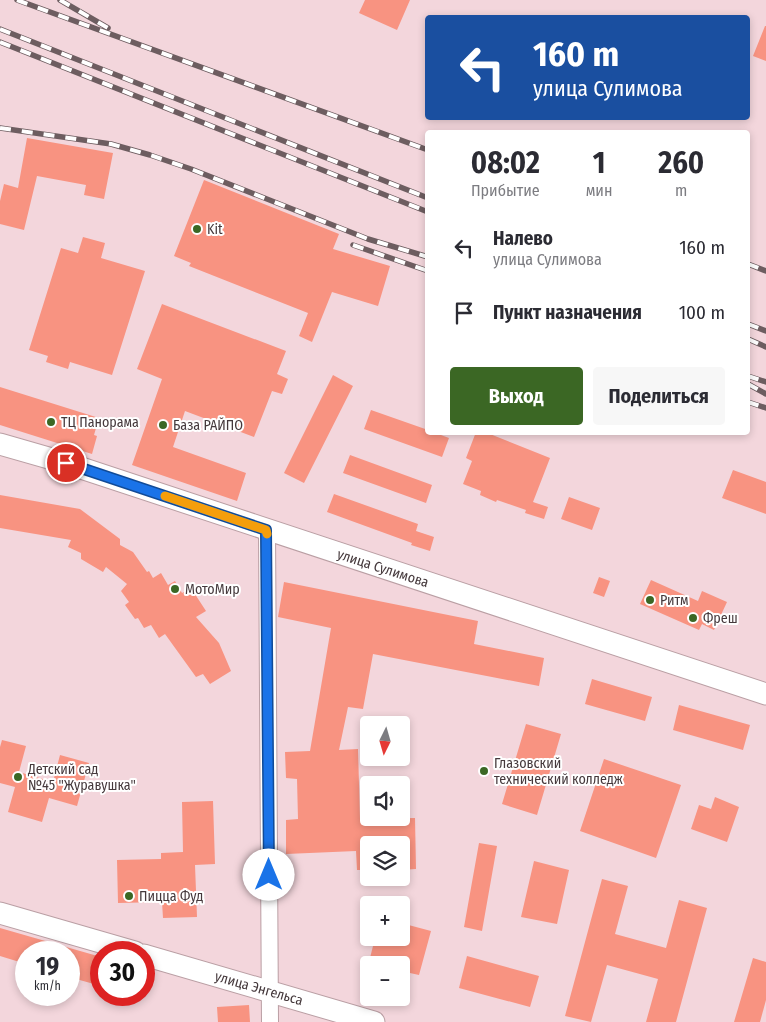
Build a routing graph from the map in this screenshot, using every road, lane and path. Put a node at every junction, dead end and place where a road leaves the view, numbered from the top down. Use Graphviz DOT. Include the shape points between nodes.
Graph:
graph roads {
  1 [pos="0,444"];
  2 [pos="266,530"];
  3 [pos="766,694"];
  4 [pos="0,913"];
  5 [pos="97,941"];
  6 [pos="155,958"];
  7 [pos="270,991"];
  8 [pos="270,1022"];
  9 [pos="374,1022"];
  1 -- 2 [label="main road, улица Сулимова"];
  2 -- 3 [label="main road, улица Сулимова"];
  2 -- 7 [label="street"];
  4 -- 5 [label="main road"];
  6 -- 7 [label="main road, улица Энгельса"];
  7 -- 8 [label="street"];
  7 -- 9 [label="main road, улица Энгельса"];
}
